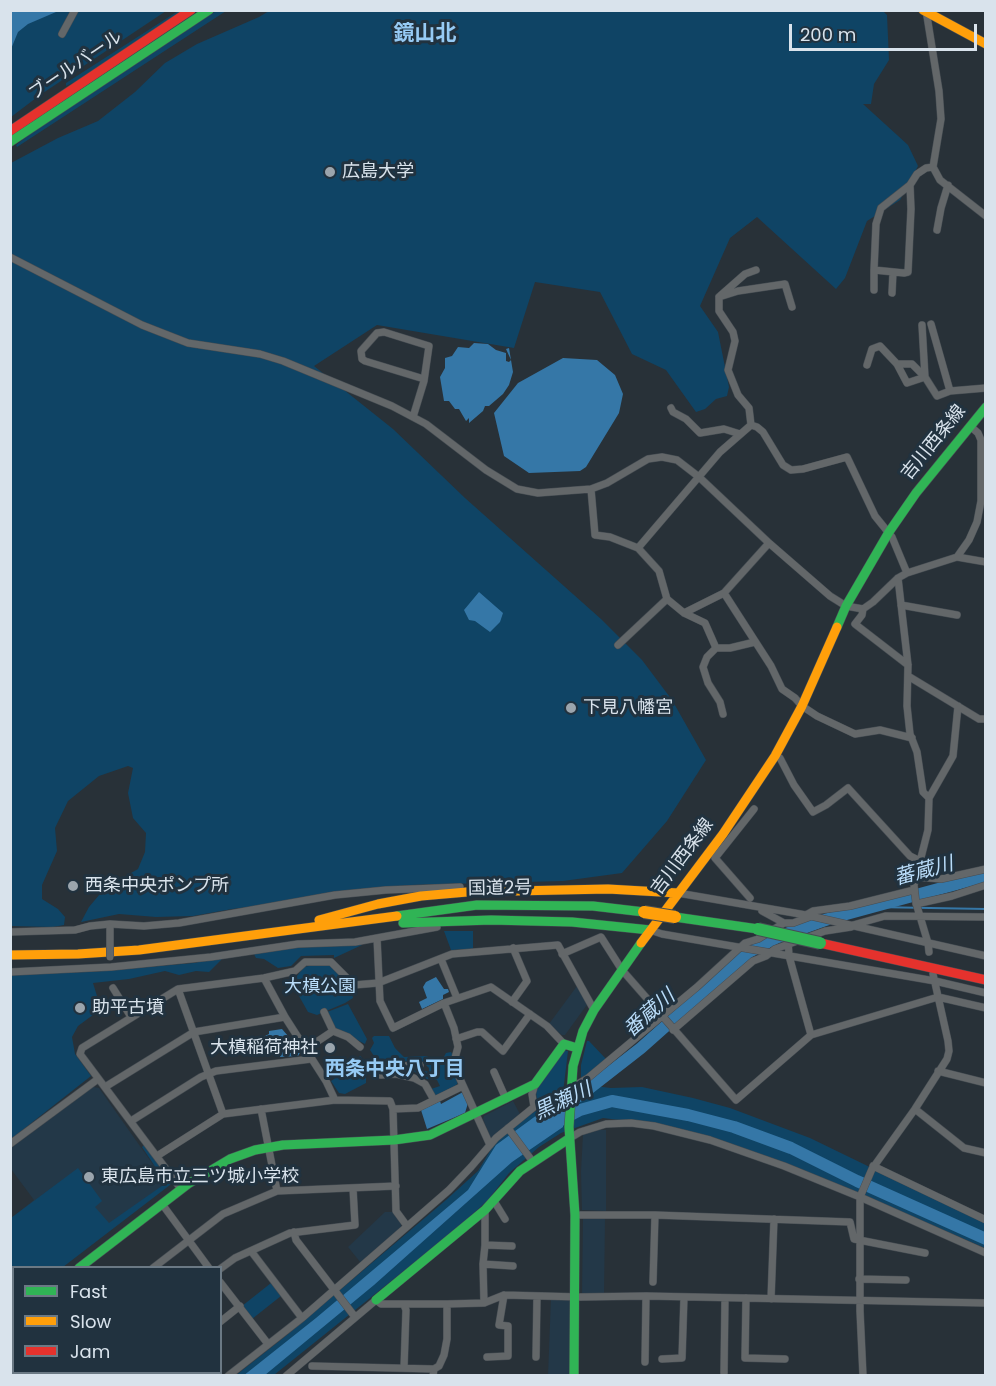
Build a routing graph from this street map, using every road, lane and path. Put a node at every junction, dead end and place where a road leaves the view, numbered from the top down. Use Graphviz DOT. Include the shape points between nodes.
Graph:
graph roads {
  1 [pos="75,10"];
  2 [pos="191,10"];
  3 [pos="209,10"];
  4 [pos="928,12"];
  5 [pos="62,34"];
  6 [pos="986,44"];
  7 [pos="10,131"];
  8 [pos="10,142"];
  9 [pos="933,167"];
  10 [pos="909,185"];
  11 [pos="948,185"];
  12 [pos="986,216"];
  13 [pos="937,230"];
  14 [pos="10,257"];
  15 [pos="756,270"];
  16 [pos="874,270"];
  17 [pos="893,272"];
  18 [pos="874,290"];
  19 [pos="892,293"];
  20 [pos="718,297"];
  21 [pos="792,307"];
  22 [pos="931,324"];
  23 [pos="922,325"];
  24 [pos="897,364"];
  25 [pos="867,365"];
  26 [pos="925,377"];
  27 [pos="424,379"];
  28 [pos="986,388"];
  29 [pos="950,391"];
  30 [pos="986,407"];
  31 [pos="671,408"];
  32 [pos="413,417"];
  33 [pos="751,425"];
  34 [pos="970,426"];
  35 [pos="740,434"];
  36 [pos="699,477"];
  37 [pos="591,489"];
  38 [pos="889,532"];
  39 [pos="769,543"];
  40 [pos="638,548"];
  41 [pos="957,556"];
  42 [pos="986,562"];
  43 [pos="907,573"];
  44 [pos="898,578"];
  45 [pos="724,593"];
  46 [pos="667,599"];
  47 [pos="901,605"];
  48 [pos="846,606"];
  49 [pos="863,609"];
  50 [pos="684,613"];
  51 [pos="957,615"];
  52 [pos="755,642"];
  53 [pos="618,645"];
  54 [pos="716,648"];
  55 [pos="908,666"];
  56 [pos="908,676"];
  57 [pos="802,706"];
  58 [pos="958,706"];
  59 [pos="723,714"];
  60 [pos="986,719"];
  61 [pos="912,738"];
  62 [pos="775,756"];
  63 [pos="929,798"];
  64 [pos="754,808"];
  65 [pos="726,837"];
  66 [pos="920,861"];
  67 [pos="986,868"];
  68 [pos="916,877"];
  69 [pos="986,885"];
  70 [pos="914,891"];
  71 [pos="467,892"];
  72 [pos="678,893"];
  73 [pos="750,898"];
  74 [pos="916,904"];
  75 [pos="762,911"];
  76 [pos="809,915"];
  77 [pos="920,917"];
  78 [pos="986,917"];
  79 [pos="490,920"];
  80 [pos="783,924"];
  81 [pos="110,926"];
  82 [pos="853,926"];
  83 [pos="650,930"];
  84 [pos="10,932"];
  85 [pos="248,937"];
  86 [pos="377,938"];
  87 [pos="789,943"];
  88 [pos="928,943"];
  89 [pos="740,947"];
  90 [pos="513,948"];
  91 [pos="10,949"];
  92 [pos="139,950"];
  93 [pos="770,952"];
  94 [pos="929,952"];
  95 [pos="562,954"];
  96 [pos="10,955"];
  97 [pos="789,956"];
  98 [pos="986,956"];
  99 [pos="441,958"];
  100 [pos="10,962"];
  101 [pos="111,967"];
  102 [pos="622,970"];
  103 [pos="10,972"];
  104 [pos="934,977"];
  105 [pos="264,978"];
  106 [pos="986,980"];
  107 [pos="378,983"];
  108 [pos="113,988"];
  109 [pos="178,990"];
  110 [pos="986,993"];
  111 [pos="938,997"];
  112 [pos="457,998"];
  113 [pos="512,1002"];
  114 [pos="444,1003"];
  115 [pos="986,1008"];
  116 [pos="594,1010"];
  117 [pos="324,1012"];
  118 [pos="530,1014"];
  119 [pos="131,1017"];
  120 [pos="285,1017"];
  121 [pos="662,1017"];
  122 [pos="673,1030"];
  123 [pos="333,1031"];
  124 [pos="194,1032"];
  125 [pos="811,1035"];
  126 [pos="456,1039"];
  127 [pos="564,1044"];
  128 [pos="360,1047"];
  129 [pos="577,1048"];
  130 [pos="306,1049"];
  131 [pos="311,1059"];
  132 [pos="420,1065"];
  133 [pos="938,1071"];
  134 [pos="494,1072"];
  135 [pos="208,1074"];
  136 [pos="98,1079"];
  137 [pos="986,1083"];
  138 [pos="535,1084"];
  139 [pos="463,1086"];
  140 [pos="105,1087"];
  141 [pos="571,1090"];
  142 [pos="506,1098"];
  143 [pos="335,1100"];
  144 [pos="434,1100"];
  145 [pos="261,1109"];
  146 [pos="393,1109"];
  147 [pos="915,1109"];
  148 [pos="223,1114"];
  149 [pos="476,1114"];
  150 [pos="131,1121"];
  151 [pos="509,1129"];
  152 [pos="570,1133"];
  153 [pos="394,1140"];
  154 [pos="10,1144"];
  155 [pos="490,1145"];
  156 [pos="269,1147"];
  157 [pos="986,1153"];
  158 [pos="157,1156"];
  159 [pos="532,1160"];
  160 [pos="873,1167"];
  161 [pos="396,1186"];
  162 [pos="353,1188"];
  163 [pos="181,1189"];
  164 [pos="277,1191"];
  165 [pos="861,1196"];
  166 [pos="162,1204"];
  167 [pos="489,1206"];
  168 [pos="576,1215"];
  169 [pos="655,1215"];
  170 [pos="505,1219"];
  171 [pos="774,1219"];
  172 [pos="986,1220"];
  173 [pos="407,1226"];
  174 [pos="294,1232"];
  175 [pos="189,1240"];
  176 [pos="859,1241"];
  177 [pos="485,1245"];
  178 [pos="512,1246"];
  179 [pos="251,1251"];
  180 [pos="925,1253"];
  181 [pos="986,1254"];
  182 [pos="483,1264"];
  183 [pos="82,1266"];
  184 [pos="156,1266"];
  185 [pos="208,1266"];
  186 [pos="513,1266"];
  187 [pos="222,1268"];
  188 [pos="859,1279"];
  189 [pos="906,1280"];
  190 [pos="653,1282"];
  191 [pos="222,1284"];
  192 [pos="334,1291"];
  193 [pos="504,1295"];
  194 [pos="537,1296"];
  195 [pos="575,1296"];
  196 [pos="646,1296"];
  197 [pos="684,1296"];
  198 [pos="725,1298"];
  199 [pos="746,1298"];
  200 [pos="771,1299"];
  201 [pos="376,1300"];
  202 [pos="860,1301"];
  203 [pos="484,1303"];
  204 [pos="986,1303"];
  205 [pos="447,1304"];
  206 [pos="404,1305"];
  207 [pos="240,1306"];
  208 [pos="354,1316"];
  209 [pos="302,1318"];
  210 [pos="222,1320"];
  211 [pos="268,1344"];
  212 [pos="487,1357"];
  213 [pos="536,1357"];
  214 [pos="307,1359"];
  215 [pos="662,1359"];
  216 [pos="785,1359"];
  217 [pos="645,1362"];
  218 [pos="312,1366"];
  219 [pos="345,1366"];
  220 [pos="402,1371"];
  221 [pos="434,1372"];
  222 [pos="724,1373"];
  223 [pos="228,1376"];
  224 [pos="286,1376"];
  225 [pos="312,1376"];
  226 [pos="344,1376"];
  227 [pos="574,1376"];
  228 [pos="863,1376"];
  1 -- 5 [label="street"];
  2 -- 7 [label="main road, ブールバール"];
  3 -- 8 [label="main road"];
  4 -- 6 [label="main road"];
  4 -- 9 [label="street" via="941,119"];
  9 -- 10 [label="street" via="917,174"];
  9 -- 11 [label="street"];
  10 -- 16 [label="street" via="881,208 876,224"];
  10 -- 17 [label="street" via="908,272"];
  11 -- 12 [label="street"];
  11 -- 13 [label="street"];
  14 -- 32 [label="street" via="142,325 188,343 282,361"];
  15 -- 20 [label="street" via="745,274"];
  16 -- 17 [label="street"];
  16 -- 18 [label="street"];
  17 -- 19 [label="street"];
  20 -- 21 [label="street" via="785,284"];
  20 -- 33 [label="street" via="719,310 735,341 728,370 749,408"];
  22 -- 29 [label="street"];
  23 -- 26 [label="street"];
  24 -- 25 [label="street" via="880,346 872,349"];
  24 -- 26 [label="street" via="912,364"];
  24 -- 26 [label="street" via="907,383"];
  26 -- 29 [label="street" via="937,396"];
  27 -- 27 [label="street" via="429,346 384,332 377,333 361,351 365,361"];
  27 -- 32 [label="street"];
  28 -- 29 [label="street"];
  30 -- 34 [label="main road, 吉川西条線"];
  31 -- 35 [label="street" via="700,433 724,429"];
  32 -- 37 [label="street" via="517,489 538,493"];
  33 -- 35 [label="street"];
  33 -- 38 [label="street" via="758,426 783,465 791,470 847,458 875,516"];
  34 -- 38 [label="main road, 吉川西条線"];
  34 -- 41 [label="street" via="981,440 981,501 973,531"];
  35 -- 36 [label="street"];
  36 -- 37 [label="street" via="677,460 654,457"];
  36 -- 39 [label="street"];
  36 -- 40 [label="street"];
  37 -- 40 [label="street" via="595,535"];
  38 -- 43 [label="street"];
  38 -- 48 [label="main road, 吉川西条線"];
  39 -- 45 [label="street"];
  39 -- 48 [label="street"];
  40 -- 46 [label="street" via="663,578"];
  41 -- 42 [label="street"];
  41 -- 43 [label="street"];
  43 -- 44 [label="street"];
  44 -- 47 [label="street"];
  44 -- 49 [label="street"];
  45 -- 50 [label="street"];
  45 -- 52 [label="street"];
  46 -- 50 [label="street"];
  46 -- 53 [label="street"];
  47 -- 51 [label="street"];
  47 -- 55 [label="street"];
  48 -- 49 [label="street"];
  48 -- 57 [label="main road, 吉川西条線"];
  49 -- 55 [label="street" via="855,624"];
  50 -- 54 [label="street" via="705,623"];
  52 -- 54 [label="street"];
  52 -- 57 [label="street" via="782,689"];
  54 -- 59 [label="street" via="703,668"];
  55 -- 56 [label="street"];
  56 -- 58 [label="street"];
  56 -- 61 [label="street"];
  57 -- 61 [label="street" via="855,734 880,730"];
  57 -- 62 [label="main road, 吉川西条線"];
  58 -- 60 [label="street"];
  58 -- 63 [label="street" via="953,756"];
  61 -- 63 [label="street" via="923,792"];
  62 -- 65 [label="main road, 吉川西条線"];
  62 -- 66 [label="street" via="780,758 813,813 848,788 910,856"];
  63 -- 66 [label="street" via="928,830"];
  64 -- 65 [label="street"];
  65 -- 72 [label="main road, 吉川西条線"];
  65 -- 73 [label="street" via="715,858"];
  66 -- 68 [label="street"];
  67 -- 68 [label="street" via="941,879"];
  68 -- 70 [label="street"];
  69 -- 74 [label="street"];
  70 -- 74 [label="street"];
  70 -- 76 [label="street" via="813,911"];
  71 -- 72 [label="main road" via="608,889"];
  71 -- 81 [label="street" via="465,887 386,890 179,922"];
  71 -- 85 [label="main road" via="378,904"];
  72 -- 76 [label="street"];
  72 -- 83 [label="main road, 吉川西条線"];
  74 -- 77 [label="street"];
  75 -- 80 [label="street"];
  76 -- 80 [label="street"];
  76 -- 82 [label="street"];
  77 -- 78 [label="street"];
  77 -- 82 [label="street" via="885,916"];
  77 -- 88 [label="street"];
  79 -- 83 [label="main road" via="572,922"];
  79 -- 85 [label="main road" via="408,922"];
  79 -- 86 [label="street"];
  80 -- 87 [label="street, bridge"];
  80 -- 89 [label="street"];
  81 -- 84 [label="street"];
  81 -- 101 [label="street, bridge"];
  82 -- 87 [label="street"];
  82 -- 88 [label="street"];
  83 -- 89 [label="street"];
  83 -- 102 [label="main road, 吉川西条線"];
  85 -- 92 [label="main road, 国道2号"];
  85 -- 106 [label="main road, 国道2号, bridge" via="477,905 593,906 758,928"];
  86 -- 101 [label="street"];
  86 -- 107 [label="street"];
  87 -- 93 [label="street"];
  87 -- 97 [label="street"];
  88 -- 94 [label="street"];
  88 -- 98 [label="street"];
  89 -- 93 [label="street"];
  89 -- 121 [label="street"];
  90 -- 95 [label="street" via="558,945"];
  90 -- 99 [label="street"];
  90 -- 113 [label="street" via="527,981"];
  91 -- 92 [label="main road"];
  92 -- 96 [label="main road, 国道2号"];
  92 -- 100 [label="main road"];
  93 -- 97 [label="street"];
  93 -- 122 [label="street" via="753,961"];
  95 -- 102 [label="street" via="601,937"];
  95 -- 116 [label="street"];
  97 -- 104 [label="street"];
  97 -- 125 [label="street"];
  99 -- 107 [label="street"];
  99 -- 112 [label="street"];
  101 -- 103 [label="street"];
  102 -- 116 [label="main road, 吉川西条線"];
  102 -- 121 [label="street"];
  104 -- 110 [label="street"];
  104 -- 111 [label="street"];
  105 -- 107 [label="street" via="295,971 305,962 332,962 354,985"];
  105 -- 109 [label="street"];
  105 -- 120 [label="street"];
  107 -- 114 [label="street" via="380,1001 393,1028"];
  108 -- 119 [label="street"];
  109 -- 119 [label="street"];
  109 -- 124 [label="street"];
  111 -- 115 [label="street"];
  111 -- 125 [label="street"];
  111 -- 133 [label="street" via="949,1051"];
  112 -- 113 [label="street" via="491,987"];
  112 -- 114 [label="street"];
  113 -- 118 [label="street"];
  114 -- 126 [label="street"];
  116 -- 129 [label="main road, 吉川西条線"];
  117 -- 123 [label="street"];
  118 -- 126 [label="street" via="503,1051 482,1032"];
  118 -- 127 [label="street"];
  119 -- 136 [label="street" via="82,1048 80,1054"];
  120 -- 124 [label="street"];
  120 -- 130 [label="street"];
  121 -- 122 [label="street"];
  121 -- 141 [label="street"];
  122 -- 125 [label="street" via="736,1100"];
  123 -- 128 [label="street"];
  123 -- 130 [label="street"];
  124 -- 135 [label="street"];
  124 -- 140 [label="street"];
  126 -- 139 [label="street" via="455,1068"];
  127 -- 129 [label="main road"];
  127 -- 138 [label="main road"];
  129 -- 141 [label="main road, 吉川西条線"];
  130 -- 131 [label="street"];
  131 -- 135 [label="street"];
  131 -- 143 [label="street"];
  132 -- 144 [label="street" via="380,1067 381,1075 414,1078 425,1084"];
  133 -- 137 [label="street"];
  133 -- 147 [label="street"];
  134 -- 142 [label="street"];
  135 -- 148 [label="street"];
  135 -- 150 [label="street"];
  136 -- 140 [label="street"];
  136 -- 154 [label="street"];
  138 -- 142 [label="main road"];
  138 -- 151 [label="street" via="534,1107"];
  139 -- 144 [label="street"];
  139 -- 149 [label="street"];
  140 -- 150 [label="street"];
  141 -- 152 [label="main road, 吉川西条線"];
  142 -- 149 [label="main road"];
  143 -- 145 [label="street"];
  143 -- 146 [label="street" via="390,1101"];
  144 -- 146 [label="street" via="418,1108"];
  145 -- 148 [label="street"];
  145 -- 156 [label="street"];
  146 -- 153 [label="street"];
  147 -- 157 [label="street" via="964,1148"];
  147 -- 160 [label="street"];
  148 -- 158 [label="street"];
  149 -- 153 [label="main road" via="430,1135"];
  149 -- 155 [label="street"];
  150 -- 158 [label="street"];
  151 -- 155 [label="street"];
  151 -- 159 [label="street"];
  152 -- 159 [label="main road"];
  152 -- 165 [label="street" via="606,1124 654,1126 710,1140"];
  152 -- 168 [label="main road, 吉川西条線"];
  153 -- 156 [label="main road"];
  153 -- 161 [label="street"];
  155 -- 173 [label="street"];
  156 -- 163 [label="main road" via="217,1165"];
  156 -- 164 [label="street"];
  158 -- 163 [label="street"];
  159 -- 167 [label="main road"];
  160 -- 165 [label="street"];
  160 -- 172 [label="street"];
  161 -- 162 [label="street"];
  161 -- 173 [label="street" via="396,1211"];
  162 -- 164 [label="street"];
  162 -- 174 [label="street" via="356,1225"];
  163 -- 166 [label="main road"];
  164 -- 175 [label="street" via="223,1214"];
  165 -- 176 [label="street"];
  165 -- 181 [label="street"];
  166 -- 175 [label="street"];
  166 -- 183 [label="main road"];
  167 -- 170 [label="street"];
  167 -- 177 [label="street"];
  167 -- 201 [label="main road"];
  168 -- 169 [label="street"];
  168 -- 195 [label="main road, 吉川西条線"];
  169 -- 171 [label="street"];
  169 -- 190 [label="street"];
  171 -- 176 [label="street" via="850,1222 854,1239"];
  171 -- 200 [label="street"];
  173 -- 192 [label="street"];
  174 -- 179 [label="street"];
  174 -- 192 [label="street"];
  175 -- 184 [label="street"];
  175 -- 185 [label="street"];
  176 -- 180 [label="street"];
  176 -- 188 [label="street"];
  177 -- 178 [label="street"];
  177 -- 182 [label="street"];
  179 -- 187 [label="street"];
  179 -- 209 [label="street"];
  182 -- 186 [label="street"];
  182 -- 203 [label="street"];
  188 -- 189 [label="street"];
  188 -- 202 [label="street"];
  191 -- 207 [label="street"];
  192 -- 208 [label="street"];
  192 -- 209 [label="street"];
  193 -- 194 [label="street"];
  193 -- 203 [label="street"];
  193 -- 212 [label="street" via="499,1325 508,1326 508,1356"];
  194 -- 195 [label="street"];
  194 -- 213 [label="street"];
  195 -- 196 [label="street"];
  195 -- 227 [label="main road, 吉川西条線"];
  196 -- 197 [label="street"];
  196 -- 217 [label="street"];
  197 -- 198 [label="street"];
  197 -- 215 [label="street" via="682,1358"];
  198 -- 199 [label="street"];
  198 -- 222 [label="street"];
  199 -- 200 [label="street"];
  199 -- 216 [label="street" via="745,1358"];
  200 -- 202 [label="street"];
  201 -- 206 [label="street" via="381,1304"];
  201 -- 208 [label="street"];
  202 -- 204 [label="street"];
  202 -- 228 [label="street"];
  203 -- 205 [label="street"];
  205 -- 206 [label="street"];
  205 -- 221 [label="street" via="444,1355"];
  206 -- 220 [label="street"];
  207 -- 210 [label="street"];
  207 -- 211 [label="street"];
  208 -- 214 [label="street"];
  209 -- 211 [label="street"];
  211 -- 223 [label="street"];
  214 -- 218 [label="street"];
  214 -- 224 [label="street"];
  218 -- 219 [label="street"];
  218 -- 225 [label="street"];
  219 -- 220 [label="street"];
  219 -- 226 [label="street"];
  220 -- 221 [label="street"];
}
